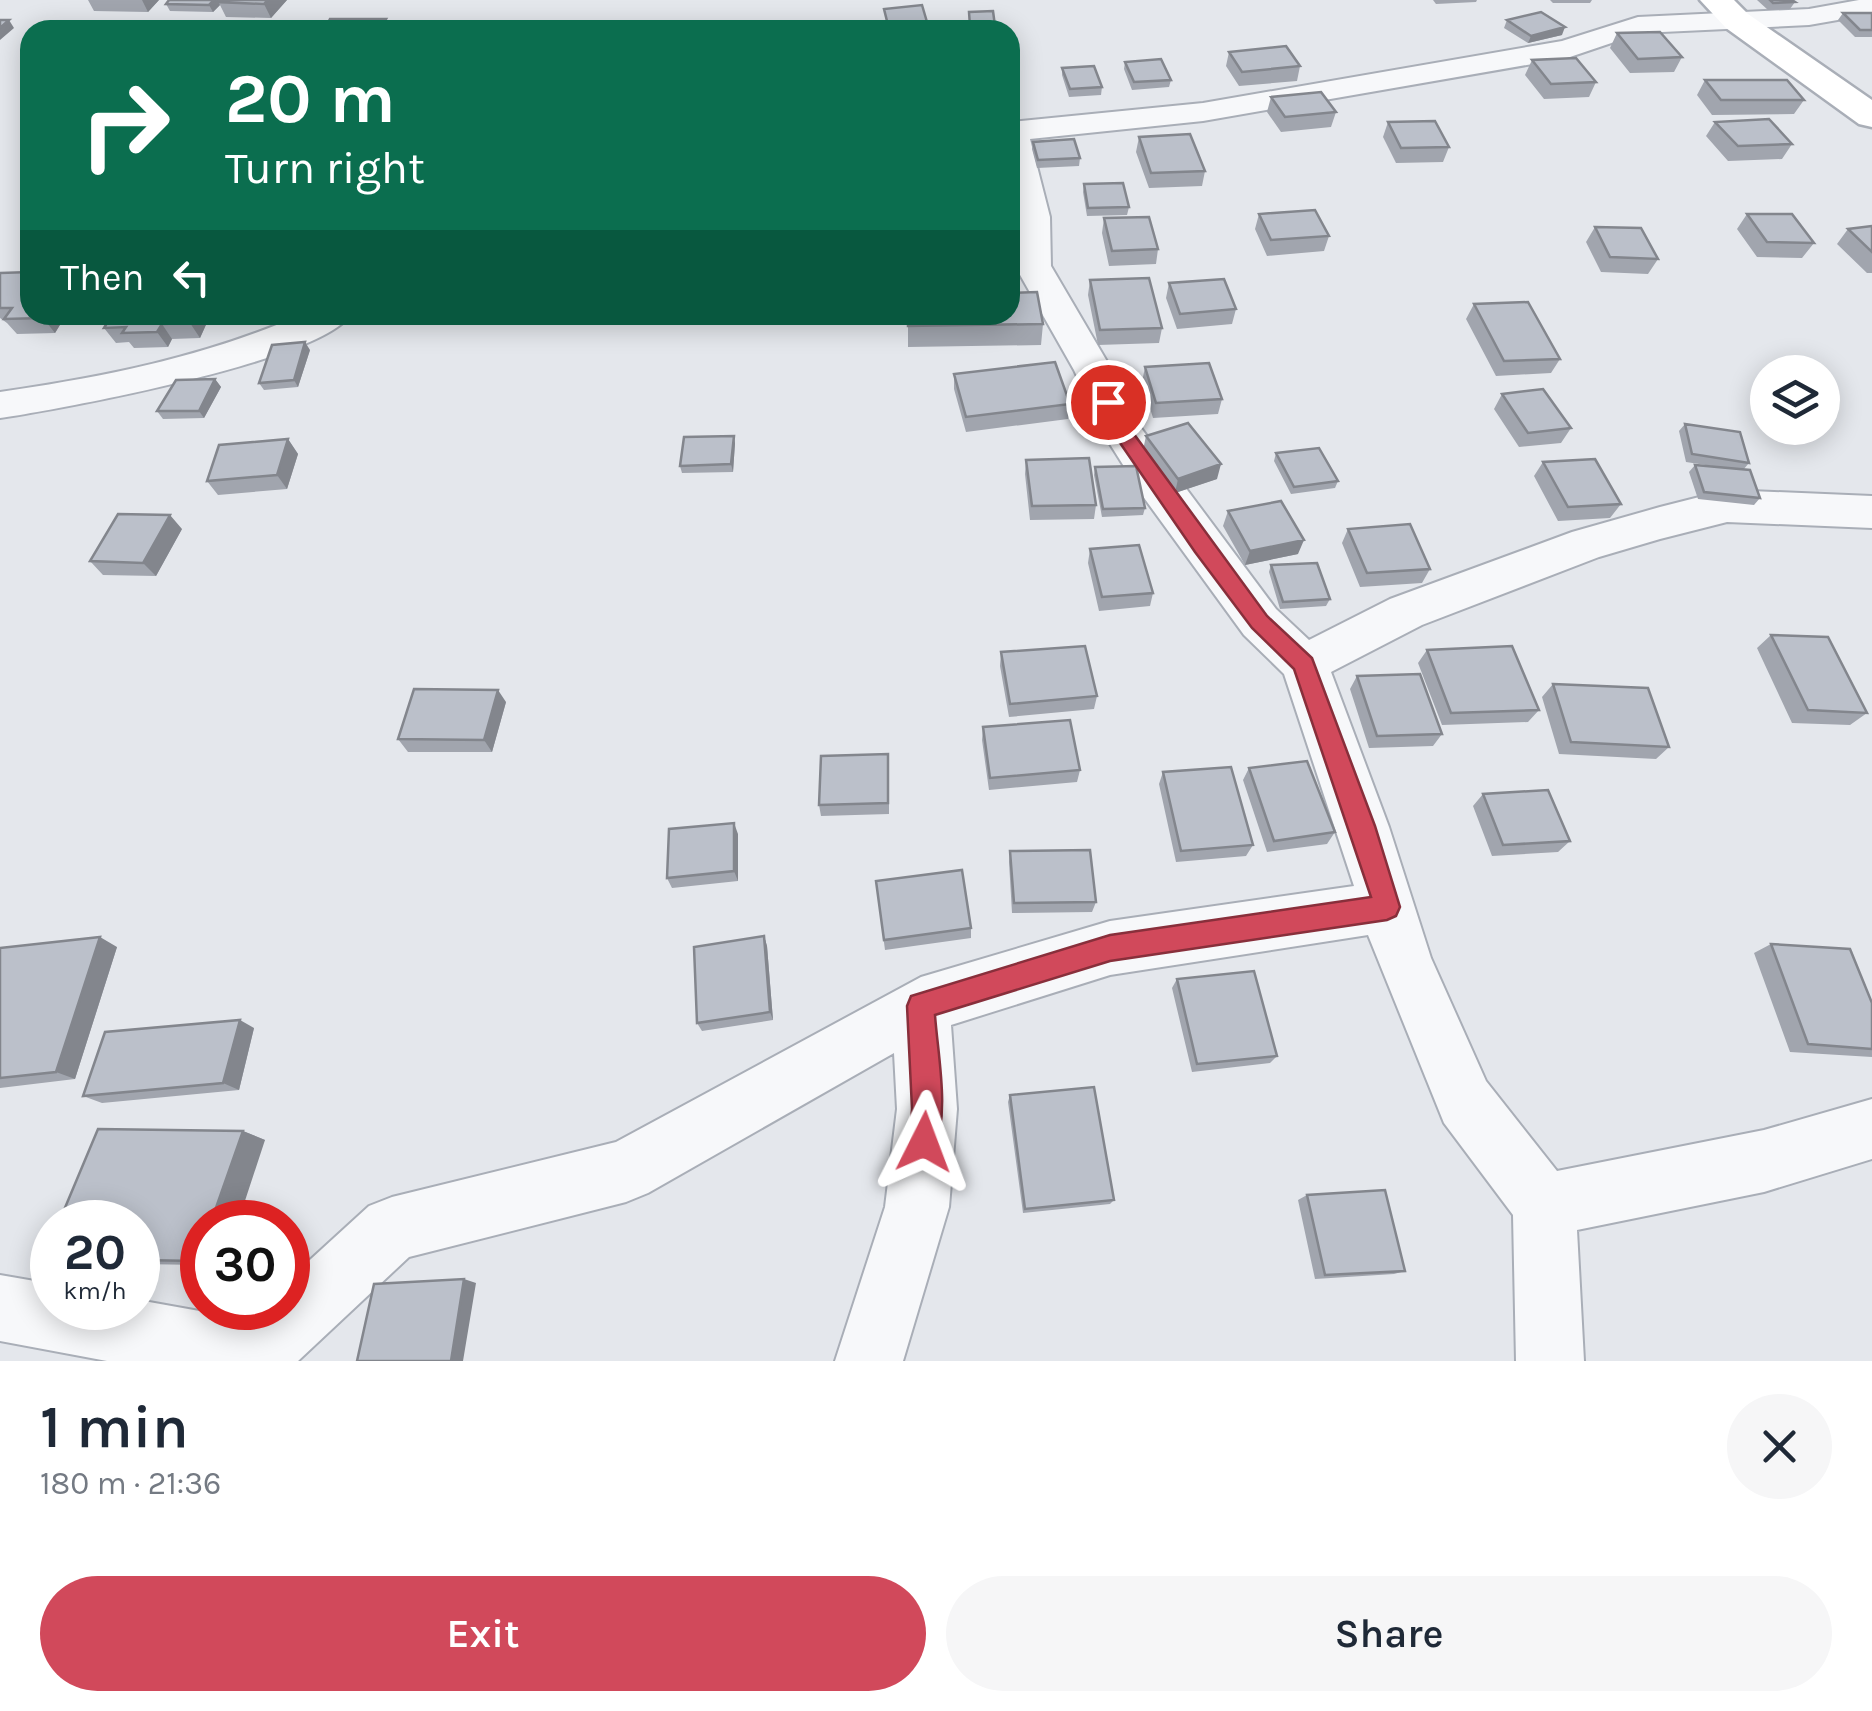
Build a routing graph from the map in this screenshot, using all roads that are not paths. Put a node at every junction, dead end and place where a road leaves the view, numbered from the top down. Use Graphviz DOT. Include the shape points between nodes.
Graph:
graph roads {
  1 [pos="1872,6"];
  2 [pos="1727,10"];
  3 [pos="1872,116"];
  4 [pos="1020,130"];
  5 [pos="1020,165"];
  6 [pos="311,325"];
  7 [pos="0,405"];
  8 [pos="1872,512"];
  9 [pos="1304,664"];
  10 [pos="1387,907"];
  11 [pos="921,1006"];
  12 [pos="1872,1129"];
  13 [pos="1544,1205"];
  14 [pos="0,1308"];
  15 [pos="255,1358"];
  16 [pos="868,1361"];
  17 [pos="1550,1361"];
  1 -- 2 [label="street" via="1809,18"];
  2 -- 3 [label="main road"];
  2 -- 4 [label="street" via="1638,26 1567,49 1203,112"];
  5 -- 9 [label="street" via="1034,217 1033,266 1123,432 1260,622"];
  6 -- 7 [label="street" via="184,367"];
  8 -- 9 [label="street" via="1727,506 1660,523 1406,612"];
  9 -- 10 [label="street"];
  10 -- 11 [label="street" via="1110,948"];
  10 -- 13 [label="street" via="1465,1102"];
  11 -- 15 [label="street" via="626,1171 392,1229"];
  11 -- 16 [label="street" via="927,1109 917,1207"];
  12 -- 13 [label="street" via="1764,1161"];
  13 -- 17 [label="street"];
  14 -- 15 [label="street"];
}
